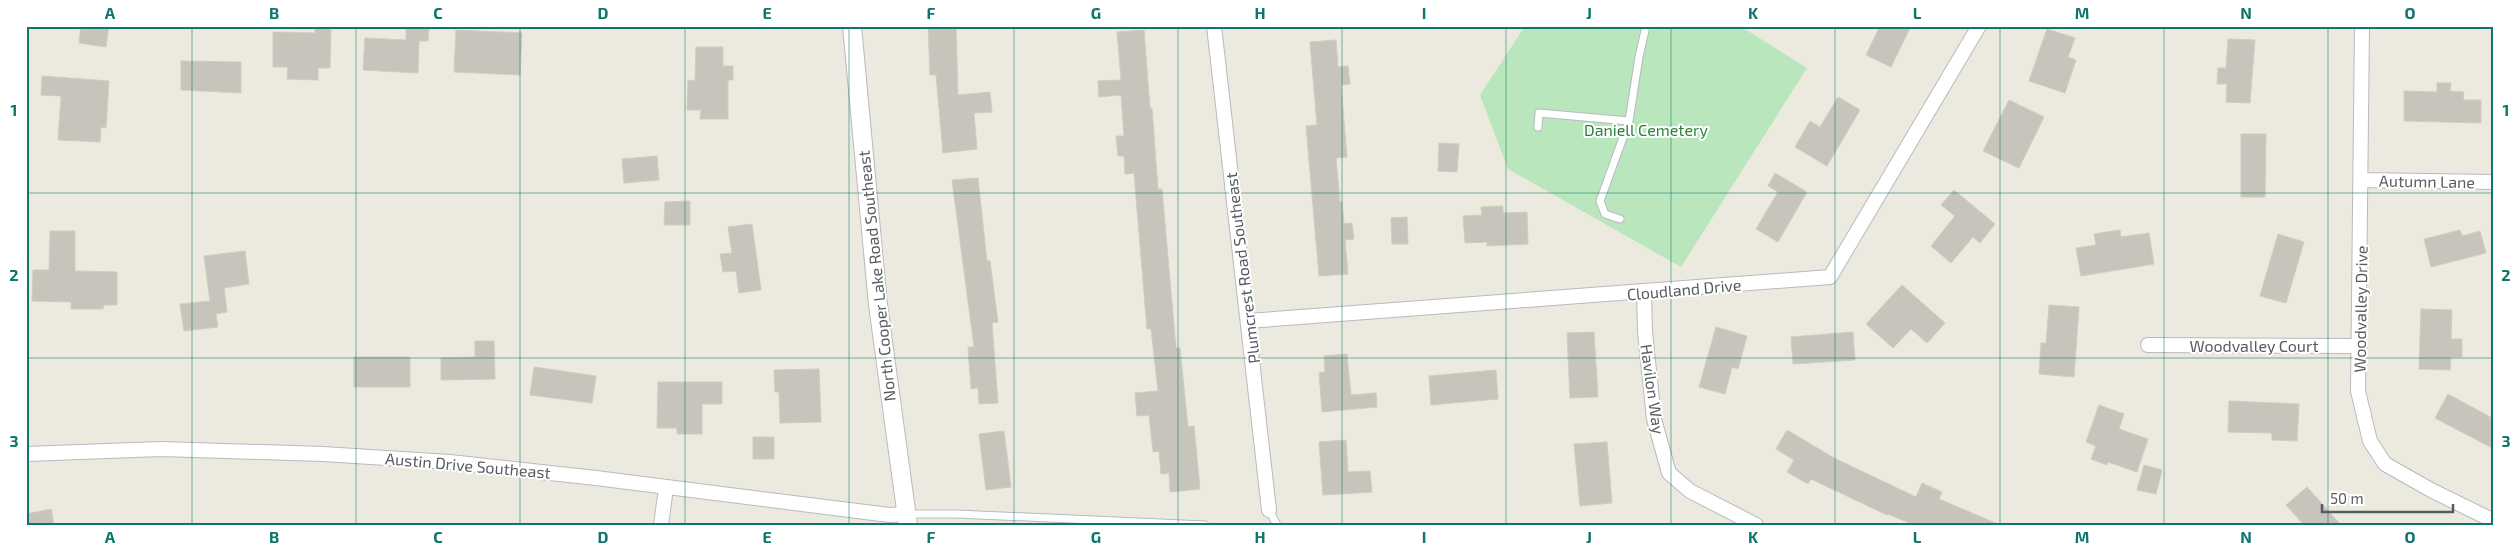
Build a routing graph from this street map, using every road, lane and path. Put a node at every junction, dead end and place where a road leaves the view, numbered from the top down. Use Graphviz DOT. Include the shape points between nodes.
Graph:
graph roads {
  1 [pos="852,26"];
  2 [pos="1214,26"];
  3 [pos="1646,26"];
  4 [pos="1979,26"];
  5 [pos="2362,26"];
  6 [pos="1629,121"];
  7 [pos="1538,127"];
  8 [pos="2361,180"];
  9 [pos="2494,182"];
  10 [pos="1620,219"];
  11 [pos="1644,292"];
  12 [pos="1248,321"];
  13 [pos="2148,345"];
  14 [pos="2360,346"];
  15 [pos="26,454"];
  16 [pos="666,488"];
  17 [pos="1269,510"];
  18 [pos="907,519"];
  19 [pos="2494,521"];
  20 [pos="661,525"];
  21 [pos="1205,525"];
  22 [pos="1277,525"];
  23 [pos="1756,525"];
  1 -- 18 [label="street, North Cooper Lake Road Southeast" via="878,305"];
  2 -- 12 [label="street, Plumcrest Road Southeast"];
  3 -- 6 [label="lane"];
  4 -- 11 [label="street, Cloudland Drive" via="1830,277"];
  5 -- 8 [label="street, Woodvalley Drive"];
  6 -- 7 [label="lane" via="1538,113"];
  6 -- 10 [label="lane" via="1600,201 1606,214"];
  8 -- 9 [label="street, Autumn Lane"];
  8 -- 14 [label="street, Woodvalley Drive"];
  11 -- 12 [label="street, Cloudland Drive"];
  11 -- 23 [label="street, Havilon Way" via="1654,418 1669,473 1690,491"];
  12 -- 17 [label="street, Plumcrest Road Southeast"];
  13 -- 14 [label="street, Woodvalley Court"];
  14 -- 19 [label="street, Woodvalley Drive" via="2358,391 2363,418 2370,441 2386,464"];
  15 -- 16 [label="street, Austin Drive Southeast" via="161,448 323,454 450,462"];
  16 -- 18 [label="street, Austin Drive Southeast"];
  16 -- 20 [label="street"];
  17 -- 22 [label="lane"];
  18 -- 21 [label="lane" via="966,514"];
}
